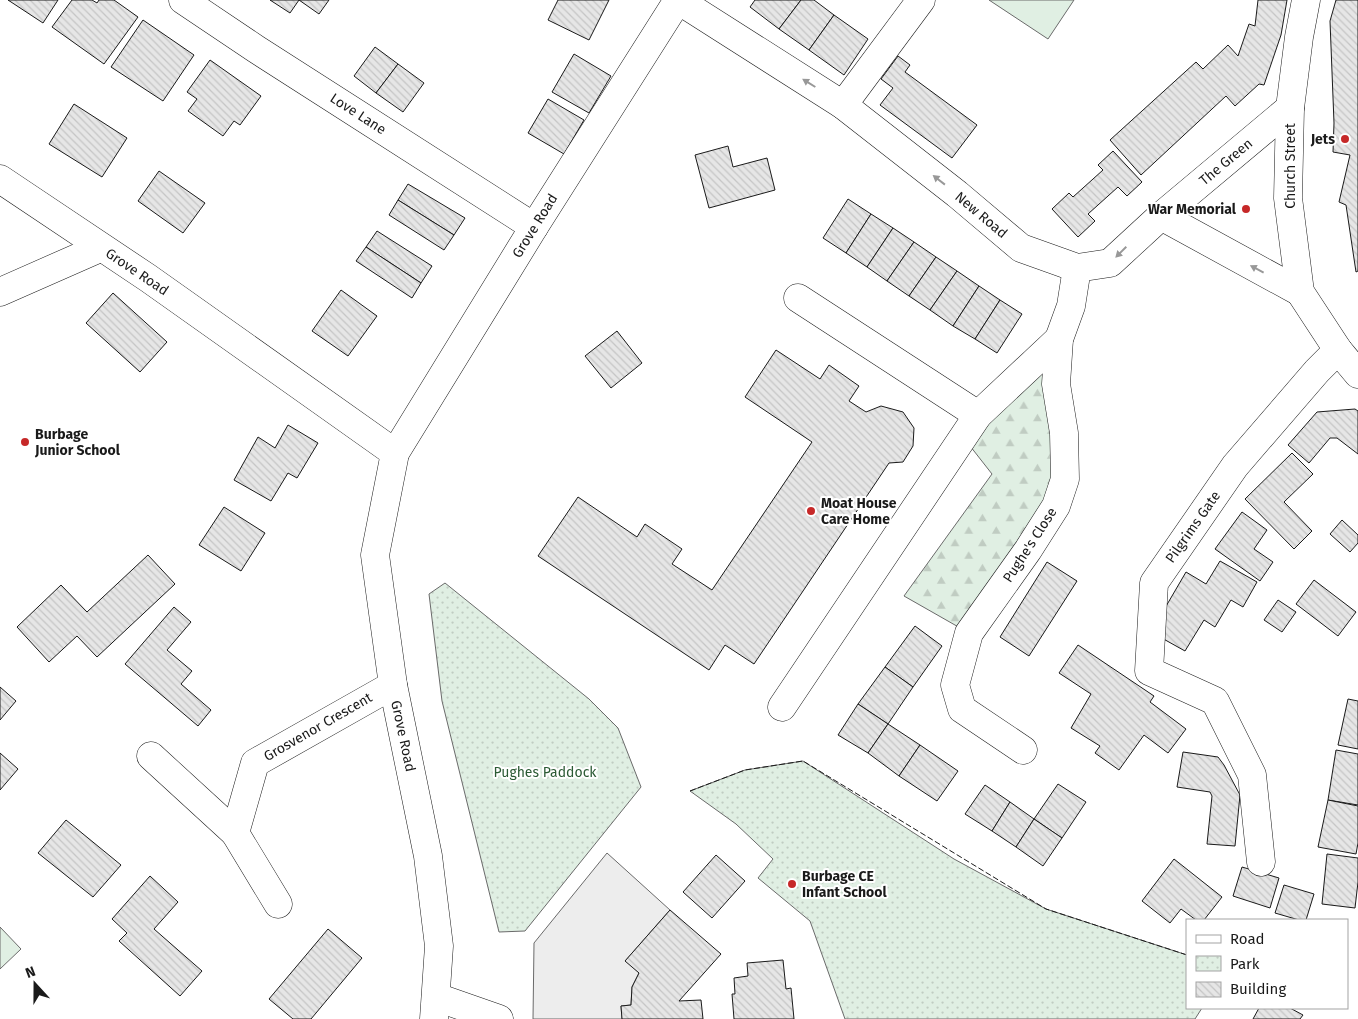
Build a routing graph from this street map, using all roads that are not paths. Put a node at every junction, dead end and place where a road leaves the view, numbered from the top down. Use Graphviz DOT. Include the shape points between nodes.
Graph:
graph roads {
  1 [pos="184,0"];
  2 [pos="678,0"];
  3 [pos="921,0"];
  4 [pos="1306,0"];
  5 [pos="842,105"];
  6 [pos="1290,108"];
  7 [pos="0,179"];
  8 [pos="1161,216"];
  9 [pos="534,227"];
  10 [pos="100,248"];
  11 [pos="1077,268"];
  12 [pos="2,290"];
  13 [pos="1300,292"];
  14 [pos="798,298"];
  15 [pos="1059,339"];
  16 [pos="1338,350"];
  17 [pos="1358,374"];
  18 [pos="978,416"];
  19 [pos="395,453"];
  20 [pos="393,685"];
  21 [pos="782,706"];
  22 [pos="1023,750"];
  23 [pos="151,756"];
  24 [pos="235,833"];
  25 [pos="1261,862"];
  26 [pos="278,904"];
  27 [pos="435,1008"];
  28 [pos="499,1019"];
  1 -- 9 [label="street, Love Lane"];
  5 -- 2 [label="street, New Road, one-way"];
  2 -- 9 [label="street, Grove Road"];
  3 -- 5 [label="street"];
  4 -- 6 [label="street, Church Street"];
  11 -- 5 [label="street, New Road, one-way" via="1021,248"];
  6 -- 8 [label="street, The Green"];
  6 -- 13 [label="street, Church Street" via="1288,198"];
  7 -- 10 [label="street, Grove Road"];
  8 -- 11 [label="street, New Road, one-way" via="1110,263"];
  13 -- 8 [label="street, one-way"];
  9 -- 19 [label="street, Grove Road"];
  10 -- 12 [label="street"];
  10 -- 19 [label="street, Grove Road" via="148,278"];
  11 -- 15 [label="street, Pughe's Close" via="1071,306"];
  13 -- 16 [label="street, Church Street"];
  14 -- 18 [label="street"];
  15 -- 18 [label="street"];
  15 -- 22 [label="street, Pughe's Close" via="1056,384 1064,433 1065,479 1056,506 969,633 955,685 962,709"];
  16 -- 17 [label="street, Church Street"];
  16 -- 25 [label="street, Pilgrims Gate" via="1235,466 1154,583 1149,671 1215,701 1252,775"];
  18 -- 21 [label="street"];
  19 -- 20 [label="street, Grove Road" via="375,555"];
  20 -- 24 [label="street, Grosvenor Crescent" via="256,763"];
  20 -- 27 [label="street, Grove Road" via="428,856 440,946"];
  23 -- 24 [label="street"];
  24 -- 26 [label="street"];
  27 -- 28 [label="street"];
}
